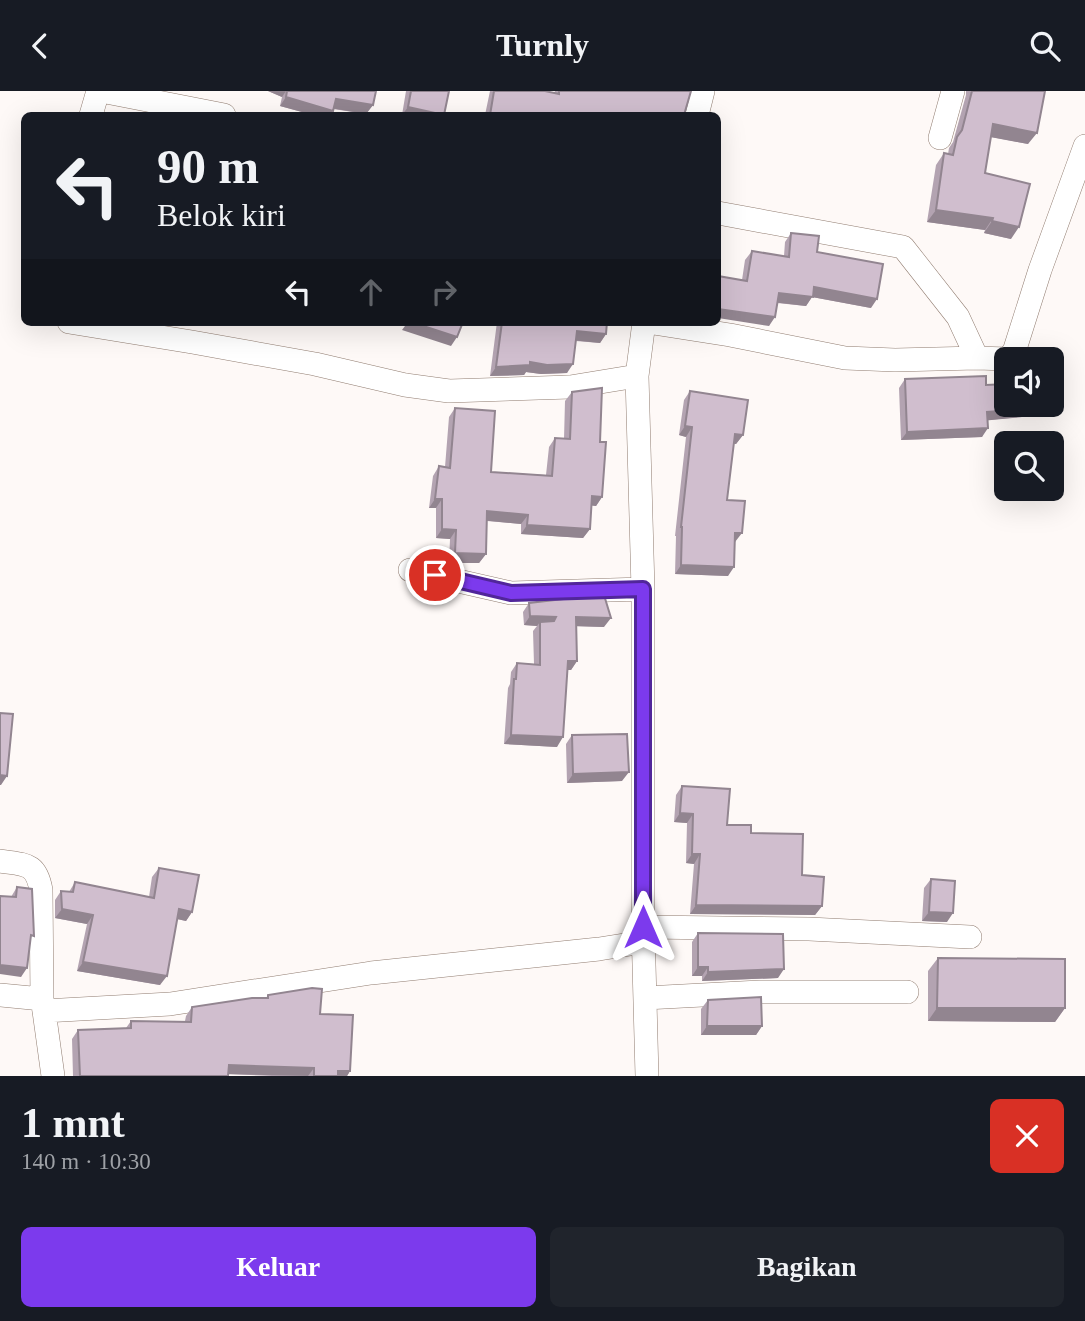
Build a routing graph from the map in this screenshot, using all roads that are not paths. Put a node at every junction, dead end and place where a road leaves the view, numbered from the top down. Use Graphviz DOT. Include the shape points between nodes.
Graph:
graph roads {
  1 [pos="99,91"];
  2 [pos="703,91"];
  3 [pos="953,91"];
  4 [pos="92,112"];
  5 [pos="208,112"];
  6 [pos="698,112"];
  7 [pos="940,138"];
  8 [pos="1085,146"];
  9 [pos="721,214"];
  10 [pos="93,326"];
  11 [pos="644,326"];
  12 [pos="671,326"];
  13 [pos="977,358"];
  14 [pos="637,376"];
  15 [pos="410,570"];
  16 [pos="643,589"];
  17 [pos="0,861"];
  18 [pos="643,935"];
  19 [pos="970,937"];
  20 [pos="907,992"];
  21 [pos="0,995"];
  22 [pos="645,998"];
  23 [pos="43,1005"];
  24 [pos="53,1076"];
  25 [pos="647,1076"];
  1 -- 4 [label="street"];
  1 -- 5 [label="street"];
  2 -- 6 [label="street"];
  3 -- 7 [label="street"];
  8 -- 13 [label="street" via="1014,352 1007,359"];
  9 -- 13 [label="street" via="903,247 958,317"];
  10 -- 14 [label="street" via="449,391 570,387"];
  11 -- 14 [label="street"];
  12 -- 13 [label="street" via="845,358"];
  14 -- 16 [label="street"];
  15 -- 16 [label="street" via="511,593"];
  16 -- 18 [label="street"];
  17 -- 23 [label="street" via="29,866 39,876"];
  18 -- 19 [label="street" via="809,929"];
  18 -- 22 [label="street"];
  18 -- 23 [label="street" via="599,949 371,973 170,1004"];
  20 -- 22 [label="street"];
  21 -- 23 [label="street"];
  22 -- 25 [label="street"];
  23 -- 24 [label="street"];
}
